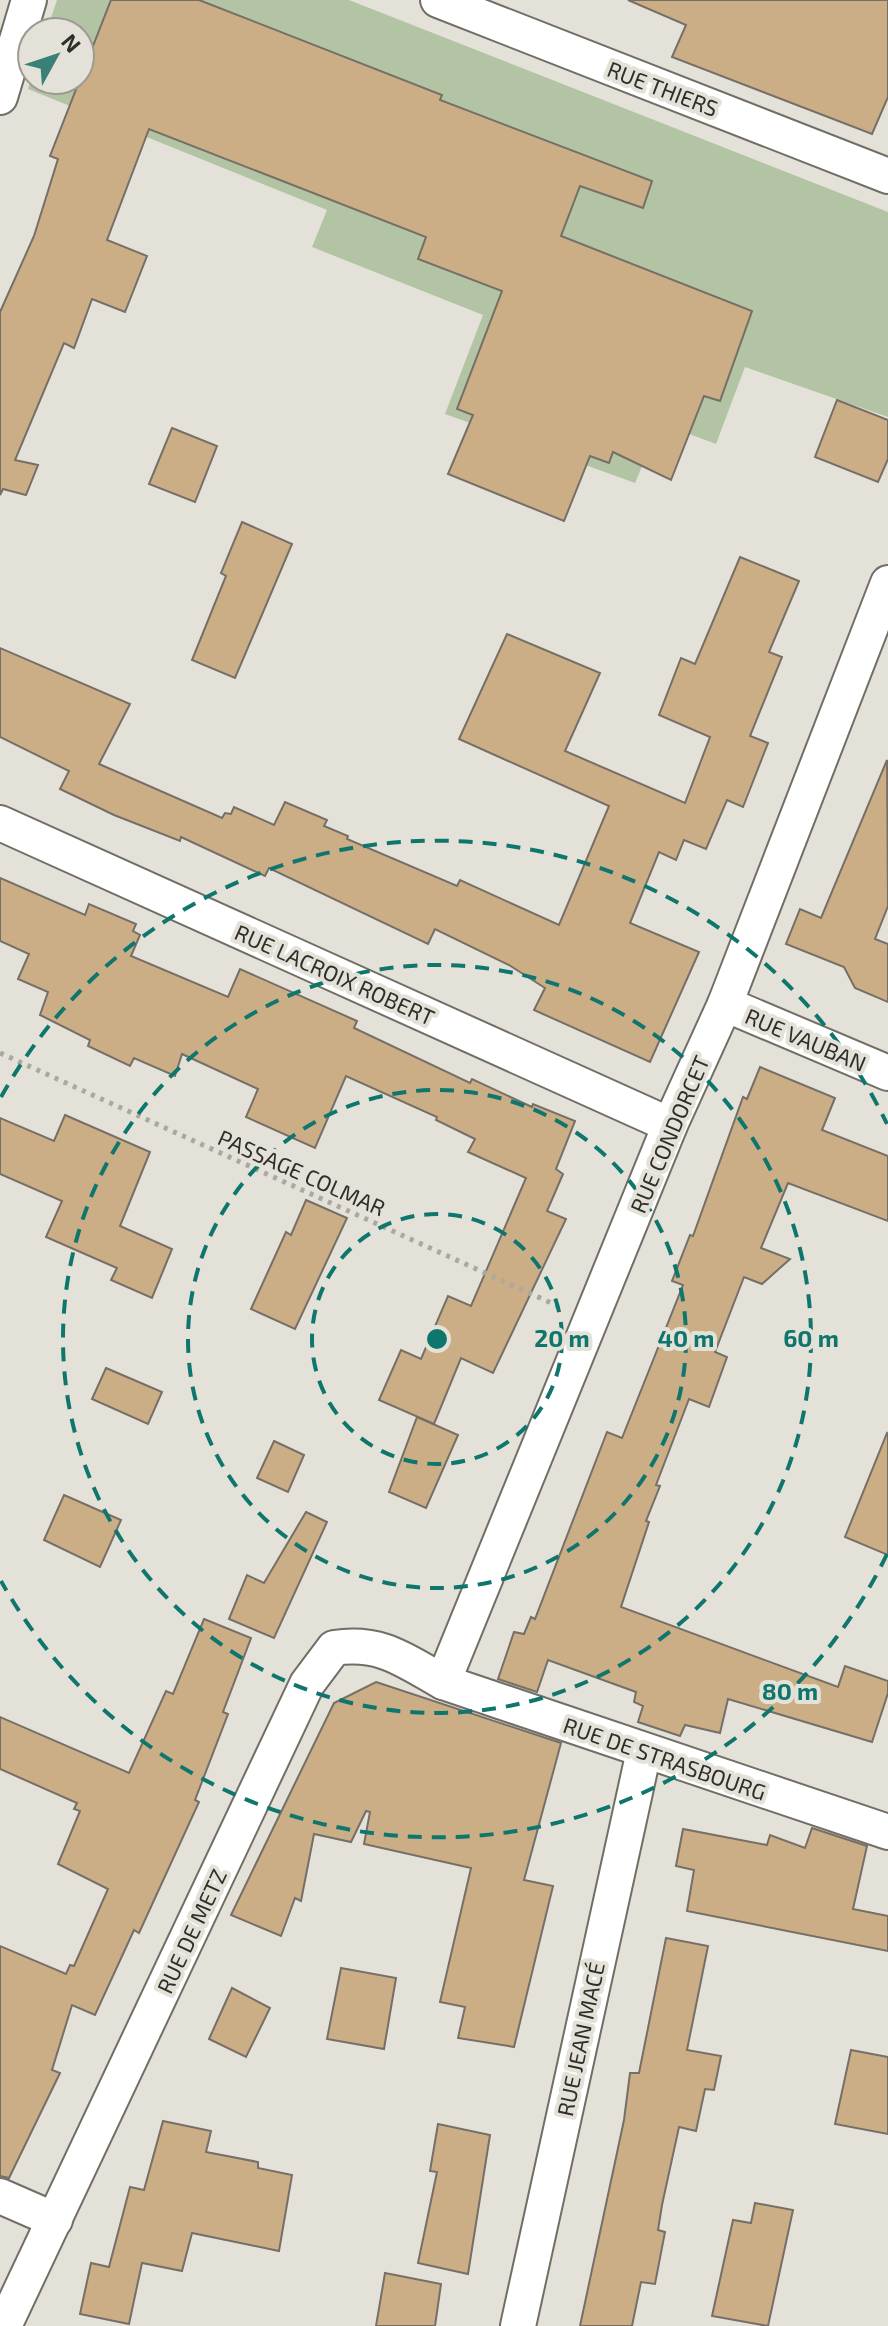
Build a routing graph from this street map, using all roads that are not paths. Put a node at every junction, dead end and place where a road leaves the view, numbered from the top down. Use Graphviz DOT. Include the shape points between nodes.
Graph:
graph roads {
  1 [pos="29,0"];
  2 [pos="438,0"];
  3 [pos="0,97"];
  4 [pos="888,176"];
  5 [pos="888,583"];
  6 [pos="0,823"];
  7 [pos="725,1004"];
  8 [pos="888,1073"];
  9 [pos="670,1125"];
  10 [pos="443,1682"];
  11 [pos="644,1751"];
  12 [pos="888,1832"];
  13 [pos="0,2196"];
  14 [pos="55,2220"];
  15 [pos="4,2326"];
  16 [pos="518,2326"];
  1 -- 3 [label="street"];
  2 -- 4 [label="street, RUE THIERS"];
  5 -- 7 [label="street, RUE CONDORCET"];
  6 -- 9 [label="street, RUE LACROIX ROBERT"];
  7 -- 8 [label="street, RUE VAUBAN"];
  7 -- 9 [label="street, RUE CONDORCET"];
  9 -- 10 [label="street, RUE CONDORCET"];
  10 -- 11 [label="street, RUE DE STRASBOURG"];
  10 -- 14 [label="street, RUE DE METZ" via="388,1651 360,1644 334,1648 307,1684"];
  11 -- 12 [label="street, RUE DE STRASBOURG"];
  11 -- 16 [label="street, RUE JEAN MACÉ"];
  13 -- 14 [label="street"];
  14 -- 15 [label="street, RUE DE METZ"];
}
